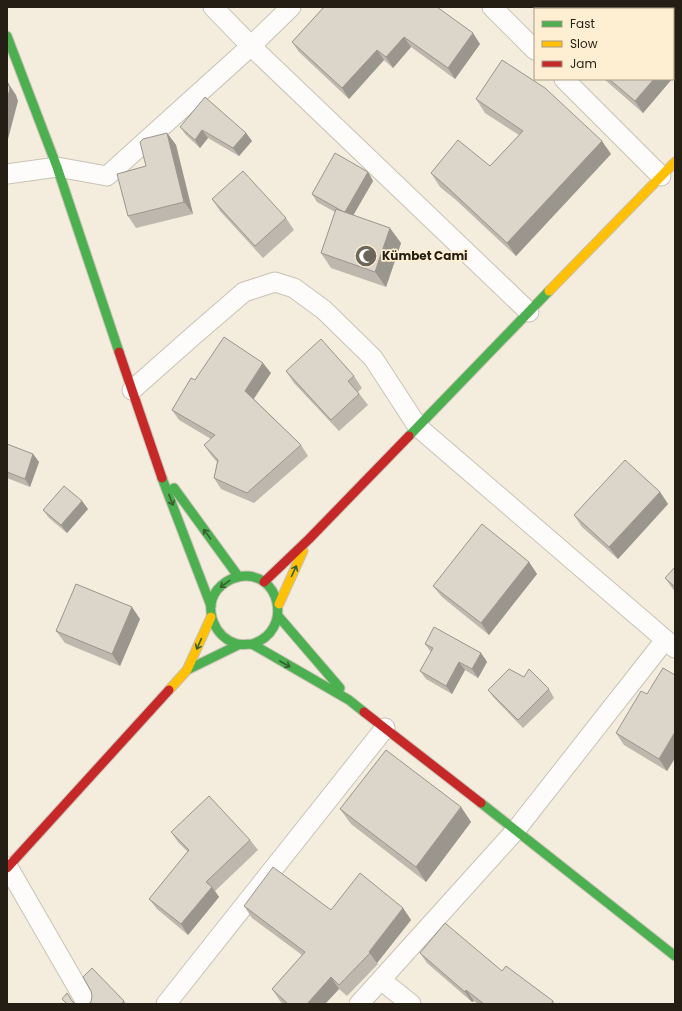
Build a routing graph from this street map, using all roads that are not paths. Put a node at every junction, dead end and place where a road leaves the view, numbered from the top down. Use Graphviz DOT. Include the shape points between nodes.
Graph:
graph roads {
  1 [pos="213,7"];
  2 [pos="291,7"];
  3 [pos="492,7"];
  4 [pos="7,36"];
  5 [pos="251,46"];
  6 [pos="534,49"];
  7 [pos="565,80"];
  8 [pos="675,162"];
  9 [pos="57,167"];
  10 [pos="7,174"];
  11 [pos="661,176"];
  12 [pos="529,312"];
  13 [pos="132,390"];
  14 [pos="418,427"];
  15 [pos="157,464"];
  16 [pos="309,539"];
  17 [pos="238,576"];
  18 [pos="264,582"];
  19 [pos="279,604"];
  20 [pos="211,606"];
  21 [pos="211,617"];
  22 [pos="279,617"];
  23 [pos="238,644"];
  24 [pos="252,644"];
  25 [pos="670,644"];
  26 [pos="187,670"];
  27 [pos="349,700"];
  28 [pos="385,728"];
  29 [pos="515,831"];
  30 [pos="8,867"];
  31 [pos="675,956"];
  32 [pos="380,980"];
  33 [pos="87,1004"];
  34 [pos="166,1004"];
  35 [pos="358,1004"];
  36 [pos="411,1004"];
  1 -- 5 [label="street"];
  2 -- 5 [label="street"];
  3 -- 6 [label="street"];
  4 -- 9 [label="street"];
  5 -- 9 [label="street" via="107,176"];
  5 -- 12 [label="street"];
  7 -- 11 [label="street"];
  8 -- 11 [label="street"];
  9 -- 10 [label="street"];
  9 -- 13 [label="street"];
  11 -- 12 [label="street"];
  12 -- 14 [label="street"];
  13 -- 14 [label="street" via="244,292 275,282 294,288 324,310 372,358"];
  13 -- 15 [label="street"];
  14 -- 16 [label="street"];
  14 -- 25 [label="street"];
  17 -- 15 [label="street, one-way"];
  15 -- 20 [label="street, one-way"];
  16 -- 18 [label="street"];
  19 -- 16 [label="street, one-way"];
  17 -- 18 [label="street" via="252,576"];
  17 -- 20 [label="street, one-way" via="225,582 215,592"];
  18 -- 19 [label="street" via="274,591"];
  19 -- 22 [label="street"];
  20 -- 21 [label="street"];
  21 -- 23 [label="street" via="216,630 226,639"];
  21 -- 26 [label="street, one-way"];
  22 -- 24 [label="street" via="274,629 264,639"];
  22 -- 27 [label="street"];
  23 -- 24 [label="street"];
  23 -- 26 [label="street"];
  24 -- 27 [label="street, one-way"];
  25 -- 29 [label="street"];
  26 -- 30 [label="street"];
  27 -- 28 [label="street"];
  28 -- 29 [label="street"];
  28 -- 34 [label="street"];
  29 -- 31 [label="street"];
  29 -- 32 [label="street"];
  30 -- 33 [label="street"];
  32 -- 35 [label="street"];
  32 -- 36 [label="street"];
}
